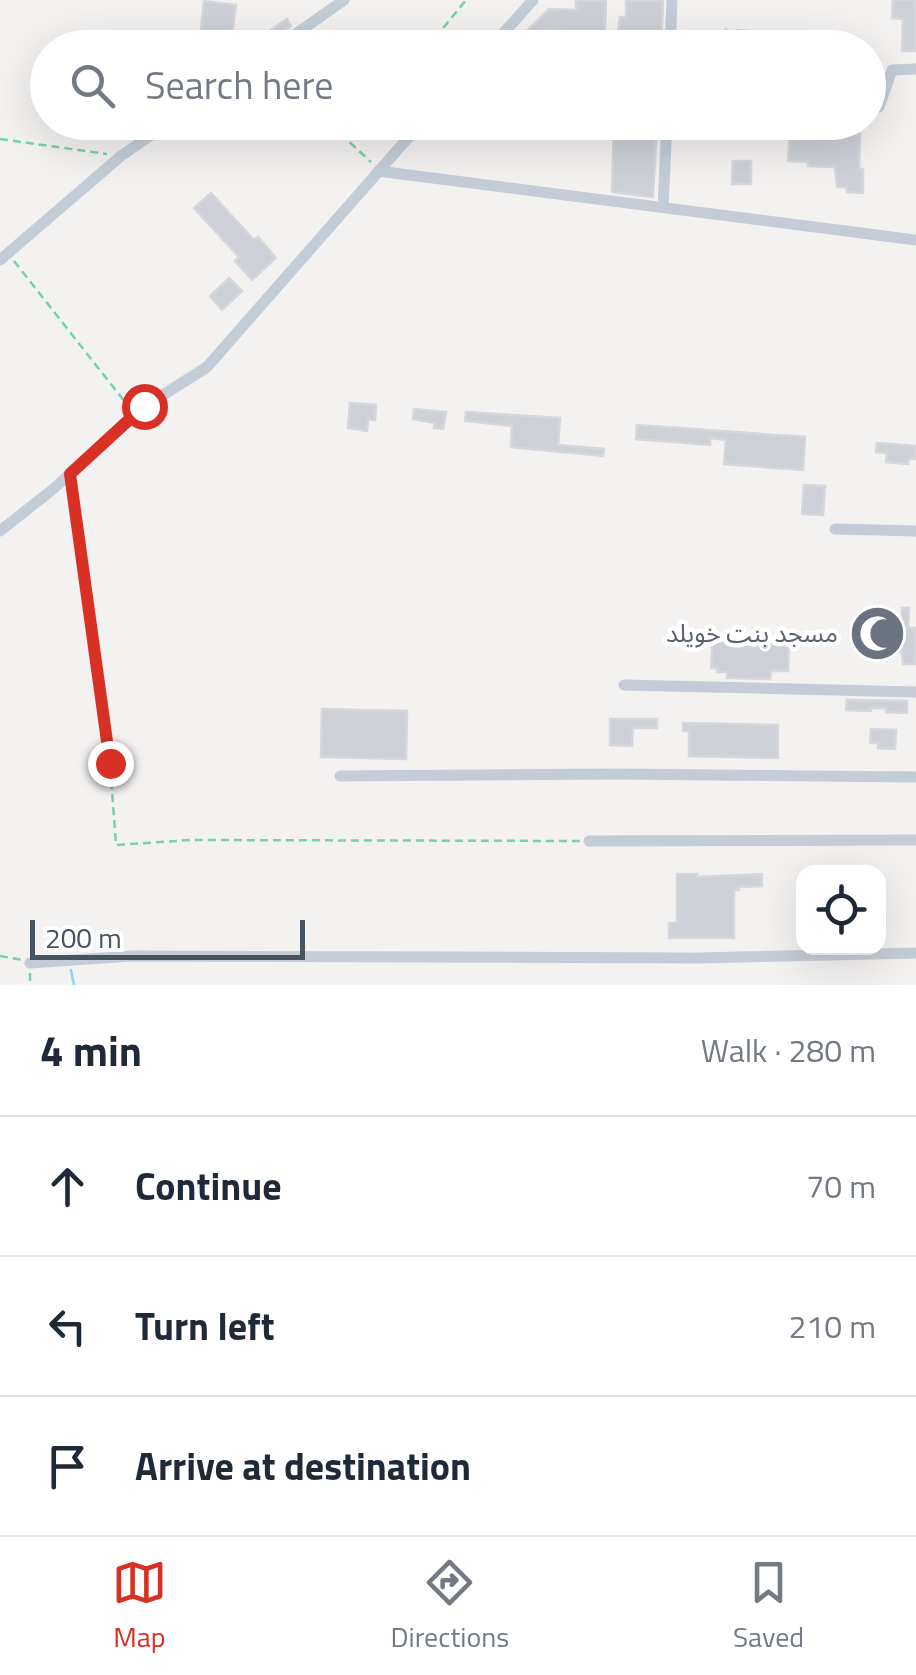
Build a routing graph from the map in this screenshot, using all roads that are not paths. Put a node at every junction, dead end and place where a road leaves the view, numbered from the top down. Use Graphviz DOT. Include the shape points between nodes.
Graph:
graph roads {
  1 [pos="344,0"];
  2 [pos="533,0"];
  3 [pos="672,0"];
  4 [pos="302,30"];
  5 [pos="506,30"];
  6 [pos="671,30"];
  7 [pos="916,69"];
  8 [pos="886,87"];
  9 [pos="145,140"];
  10 [pos="406,140"];
  11 [pos="666,140"];
  12 [pos="378,171"];
  13 [pos="664,208"];
  14 [pos="916,240"];
  15 [pos="4,256"];
  16 [pos="835,529"];
  17 [pos="0,531"];
  18 [pos="916,531"];
  19 [pos="624,685"];
  20 [pos="916,692"];
  21 [pos="340,776"];
  22 [pos="916,777"];
  23 [pos="916,840"];
  24 [pos="589,841"];
  25 [pos="916,953"];
  26 [pos="30,963"];
  1 -- 4 [label="street"];
  2 -- 5 [label="street"];
  3 -- 6 [label="street"];
  7 -- 8 [label="street" via="892,70"];
  9 -- 15 [label="street"];
  10 -- 12 [label="street"];
  11 -- 13 [label="street"];
  12 -- 13 [label="street"];
  12 -- 17 [label="street" via="207,367 144,406"];
  13 -- 14 [label="street"];
  16 -- 18 [label="street"];
  19 -- 20 [label="street"];
  21 -- 22 [label="street"];
  23 -- 24 [label="street"];
  25 -- 26 [label="street" via="132,956"];
}
